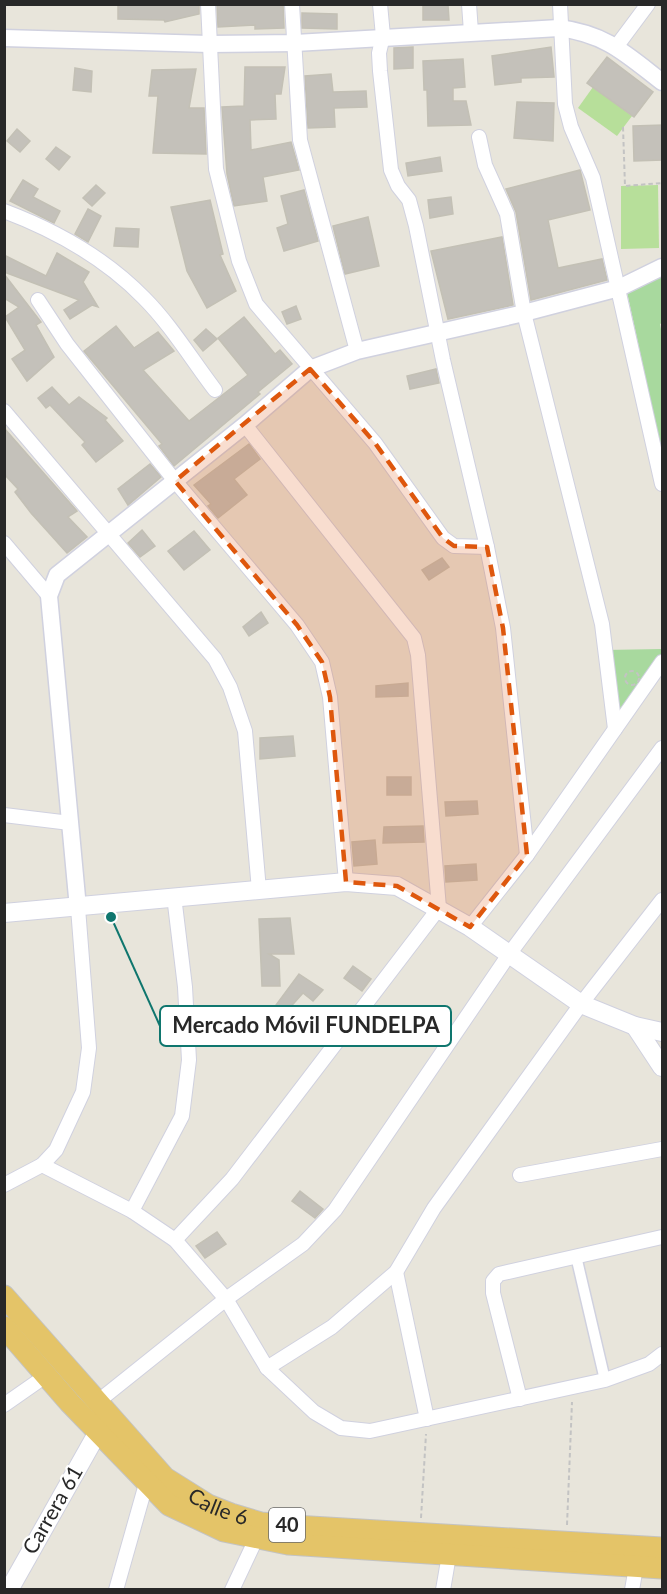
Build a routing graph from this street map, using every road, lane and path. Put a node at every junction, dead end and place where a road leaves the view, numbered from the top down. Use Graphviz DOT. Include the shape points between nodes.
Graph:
graph roads {
  1 [pos="208,4"];
  2 [pos="292,4"];
  3 [pos="380,4"];
  4 [pos="470,4"];
  5 [pos="560,4"];
  6 [pos="648,4"];
  7 [pos="559,28"];
  8 [pos="471,32"];
  9 [pos="382,36"];
  10 [pos="4,38"];
  11 [pos="295,43"];
  12 [pos="209,44"];
  13 [pos="616,47"];
  14 [pos="663,82"];
  15 [pos="623,127"];
  16 [pos="479,136"];
  17 [pos="663,183"];
  18 [pos="4,211"];
  19 [pos="663,267"];
  20 [pos="619,288"];
  21 [pos="38,300"];
  22 [pos="524,313"];
  23 [pos="440,333"];
  24 [pos="357,351"];
  25 [pos="310,369"];
  26 [pos="215,390"];
  27 [pos="4,411"];
  28 [pos="245,425"];
  29 [pos="175,481"];
  30 [pos="663,484"];
  31 [pos="109,533"];
  32 [pos="4,543"];
  33 [pos="487,548"];
  34 [pos="49,596"];
  35 [pos="663,662"];
  36 [pos="639,680"];
  37 [pos="615,729"];
  38 [pos="663,748"];
  39 [pos="4,816"];
  40 [pos="70,823"];
  41 [pos="527,855"];
  42 [pos="346,882"];
  43 [pos="259,890"];
  44 [pos="174,896"];
  45 [pos="663,900"];
  46 [pos="78,908"];
  47 [pos="439,908"];
  48 [pos="4,913"];
  49 [pos="470,927"];
  50 [pos="510,953"];
  51 [pos="581,1004"];
  52 [pos="635,1026"];
  53 [pos="663,1032"];
  54 [pos="663,1067"];
  55 [pos="663,1149"];
  56 [pos="42,1165"];
  57 [pos="520,1175"];
  58 [pos="4,1185"];
  59 [pos="132,1211"];
  60 [pos="663,1237"];
  61 [pos="175,1240"];
  62 [pos="576,1256"];
  63 [pos="396,1272"];
  64 [pos="4,1296"];
  65 [pos="226,1299"];
  66 [pos="4,1327"];
  67 [pos="663,1354"];
  68 [pos="267,1368"];
  69 [pos="46,1375"];
  70 [pos="605,1380"];
  71 [pos="573,1387"];
  72 [pos="520,1399"];
  73 [pos="96,1403"];
  74 [pos="4,1405"];
  75 [pos="427,1419"];
  76 [pos="98,1432"];
  77 [pos="146,1484"];
  78 [pos="420,1534"];
  79 [pos="256,1539"];
  80 [pos="567,1542"];
  81 [pos="663,1548"];
  82 [pos="449,1555"];
  83 [pos="636,1567"];
  84 [pos="663,1568"];
  85 [pos="9,1590"];
  86 [pos="116,1590"];
  87 [pos="232,1590"];
  88 [pos="443,1590"];
  89 [pos="632,1590"];
  1 -- 12 [label="street"];
  2 -- 11 [label="street"];
  3 -- 9 [label="street"];
  4 -- 8 [label="street"];
  5 -- 7 [label="street"];
  6 -- 13 [label="street"];
  7 -- 8 [label="street"];
  7 -- 13 [label="street" via="586,31"];
  7 -- 20 [label="street" via="565,104 592,178"];
  8 -- 9 [label="street"];
  9 -- 11 [label="street"];
  9 -- 23 [label="street" via="380,71 391,170 409,200"];
  10 -- 12 [label="street"];
  11 -- 12 [label="street"];
  11 -- 24 [label="street" via="300,140"];
  12 -- 25 [label="street" via="216,169 239,261 256,304"];
  13 -- 14 [label="street"];
  15 -- 17 [label="path" via="626,186"];
  16 -- 22 [label="street" via="486,165 507,214"];
  18 -- 26 [label="street" via="47,227 110,268 145,299"];
  19 -- 20 [label="street"];
  20 -- 22 [label="street"];
  20 -- 30 [label="street"];
  21 -- 29 [label="street" via="67,344"];
  22 -- 23 [label="street"];
  22 -- 37 [label="street" via="602,624"];
  23 -- 24 [label="street"];
  23 -- 33 [label="street"];
  24 -- 25 [label="street"];
  25 -- 28 [label="street"];
  25 -- 33 [label="street" via="375,443 443,538 454,546"];
  27 -- 31 [label="street"];
  28 -- 29 [label="street"];
  28 -- 47 [label="street" via="414,638"];
  29 -- 31 [label="street"];
  29 -- 42 [label="street" via="297,625 322,662 330,697"];
  31 -- 34 [label="street" via="57,575"];
  31 -- 43 [label="street" via="214,658 230,687 245,731"];
  32 -- 34 [label="street"];
  33 -- 41 [label="street" via="503,627"];
  34 -- 40 [label="street"];
  35 -- 37 [label="street"];
  36 -- 36 [label="path" via="636,672 626,675 629,685"];
  37 -- 41 [label="street"];
  38 -- 50 [label="street"];
  39 -- 40 [label="street"];
  40 -- 46 [label="street"];
  41 -- 49 [label="street"];
  42 -- 43 [label="main road"];
  42 -- 47 [label="main road" via="396,886"];
  43 -- 44 [label="main road"];
  44 -- 46 [label="main road"];
  44 -- 59 [label="street" via="186,997 189,1060 185,1094 182,1116"];
  45 -- 51 [label="street"];
  46 -- 48 [label="main road"];
  46 -- 56 [label="street" via="89,1048 83,1092 56,1150"];
  47 -- 49 [label="main road"];
  47 -- 61 [label="street" via="232,1179"];
  49 -- 50 [label="main road"];
  50 -- 51 [label="main road"];
  50 -- 65 [label="street" via="335,1210 303,1244"];
  51 -- 52 [label="main road"];
  51 -- 63 [label="street" via="434,1208"];
  52 -- 53 [label="main road"];
  52 -- 54 [label="main road"];
  55 -- 57 [label="street"];
  56 -- 58 [label="street"];
  56 -- 59 [label="street"];
  59 -- 61 [label="street"];
  60 -- 62 [label="street"];
  61 -- 65 [label="street"];
  62 -- 70 [label="street"];
  62 -- 72 [label="street" via="499,1274 493,1281"];
  63 -- 68 [label="street" via="332,1327"];
  63 -- 75 [label="street"];
  64 -- 73 [label="highway, Calle 6 / 40"];
  65 -- 68 [label="street"];
  65 -- 73 [label="street"];
  66 -- 69 [label="highway, Calle 6 / 40"];
  67 -- 70 [label="street" via="649,1364"];
  68 -- 75 [label="street" via="314,1412 341,1428 370,1431"];
  69 -- 74 [label="street"];
  69 -- 76 [label="highway, Calle 6 / 40"];
  70 -- 71 [label="street"];
  71 -- 72 [label="street"];
  71 -- 80 [label="path"];
  72 -- 75 [label="street"];
  73 -- 78 [label="highway, Calle 6 / 40" via="165,1478 207,1505 261,1523"];
  75 -- 78 [label="path"];
  76 -- 77 [label="highway, Calle 6 / 40"];
  76 -- 85 [label="main road, Carrera 61"];
  77 -- 79 [label="highway, Calle 6 / 40" via="169,1505 224,1531"];
  77 -- 86 [label="street"];
  78 -- 80 [label="highway, Calle 6 / 40"];
  79 -- 82 [label="highway, Calle 6 / 40"];
  79 -- 87 [label="street"];
  80 -- 81 [label="highway, Calle 6 / 40"];
  82 -- 83 [label="highway, Calle 6 / 40"];
  82 -- 88 [label="street"];
  83 -- 84 [label="highway, Calle 6 / 40"];
  83 -- 89 [label="street"];
}
